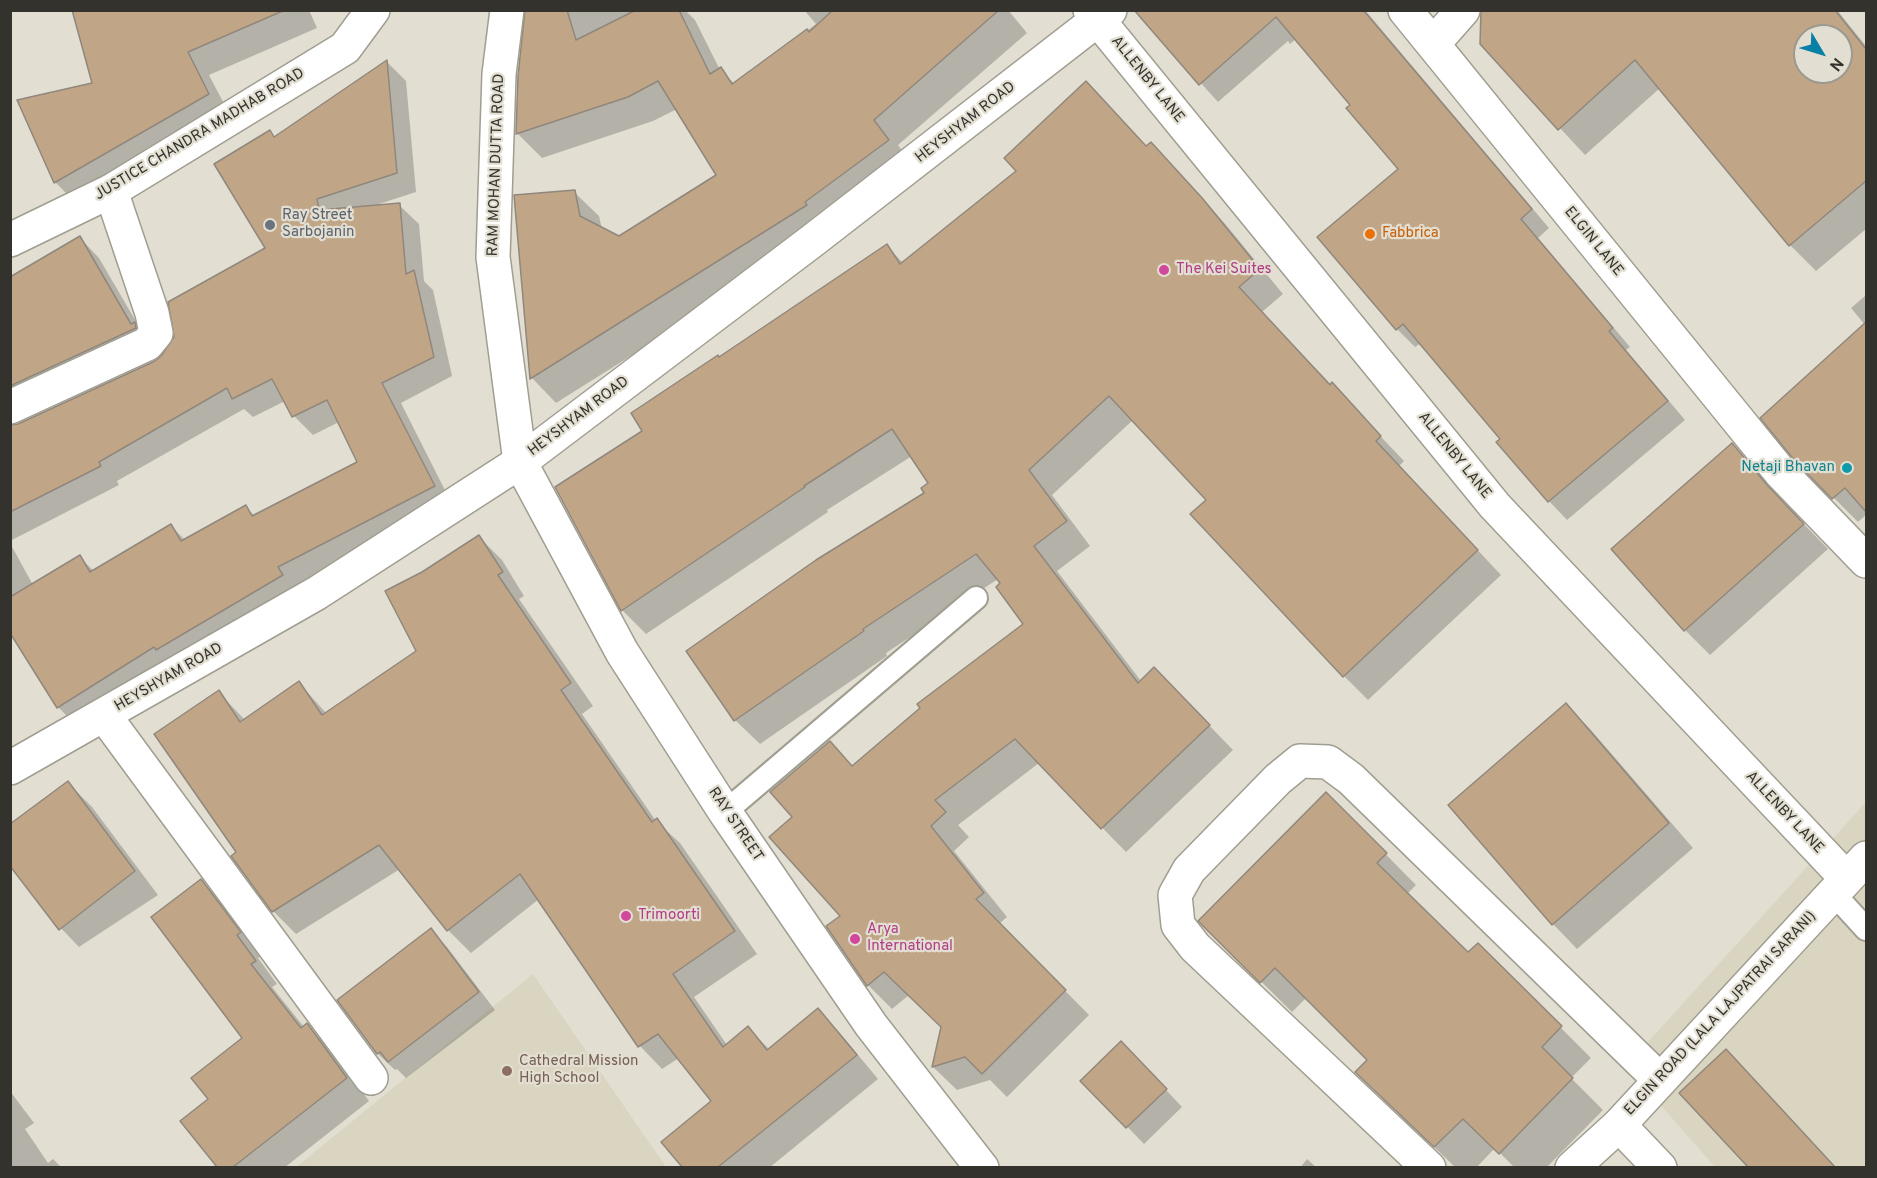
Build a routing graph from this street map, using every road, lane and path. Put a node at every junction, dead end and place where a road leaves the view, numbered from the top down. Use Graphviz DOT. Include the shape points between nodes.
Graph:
graph roads {
  1 [pos="373,10"];
  2 [pos="507,10"];
  3 [pos="1405,10"];
  4 [pos="1463,10"];
  5 [pos="1099,14"];
  6 [pos="1433,44"];
  7 [pos="111,191"];
  8 [pos="10,240"];
  9 [pos="10,407"];
  10 [pos="519,462"];
  11 [pos="1866,561"];
  12 [pos="976,598"];
  13 [pos="104,715"];
  14 [pos="10,768"];
  15 [pos="725,812"];
  16 [pos="1848,877"];
  17 [pos="1866,929"];
  18 [pos="371,1078"];
  19 [pos="1660,1080"];
  20 [pos="1619,1125"];
  21 [pos="982,1167"];
  22 [pos="1429,1167"];
  23 [pos="1572,1167"];
  24 [pos="1660,1167"];
  1 -- 7 [label="street, JUSTICE CHANDRA MADHAB ROAD" via="345,48"];
  2 -- 10 [label="street, RAM MOHAN DUTTA ROAD" via="499,74 494,257"];
  3 -- 6 [label="street, ELGIN LANE"];
  4 -- 6 [label="street"];
  5 -- 10 [label="street, HEYSHYAM ROAD"];
  5 -- 16 [label="street, ALLENBY LANE" via="1495,506"];
  6 -- 11 [label="street, ELGIN LANE" via="1781,473"];
  7 -- 8 [label="street, JUSTICE CHANDRA MADHAB ROAD"];
  7 -- 9 [label="street" via="156,333 147,344"];
  10 -- 13 [label="street, HEYSHYAM ROAD" via="317,593"];
  10 -- 15 [label="street, RAY STREET" via="622,652"];
  12 -- 15 [label="lane"];
  13 -- 14 [label="street, HEYSHYAM ROAD"];
  13 -- 18 [label="street"];
  15 -- 21 [label="street, RAY STREET" via="871,1025"];
  16 -- 17 [label="lane"];
  16 -- 19 [label="street, ELGIN ROAD (LALA LAJPATRAI SARANI)"];
  19 -- 20 [label="street, ELGIN ROAD (LALA LAJPATRAI SARANI)"];
  19 -- 22 [label="street" via="1351,779 1328,762 1300,761 1189,870 1175,895 1178,925 1195,947"];
  20 -- 23 [label="street, ELGIN ROAD (LALA LAJPATRAI SARANI)"];
  20 -- 24 [label="street"];
}
